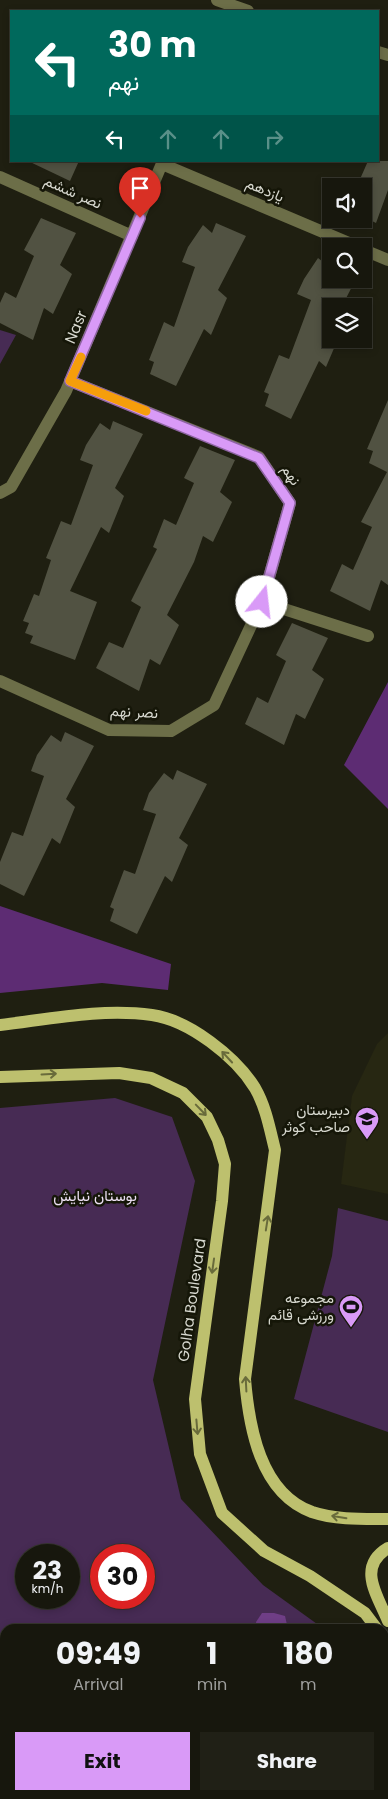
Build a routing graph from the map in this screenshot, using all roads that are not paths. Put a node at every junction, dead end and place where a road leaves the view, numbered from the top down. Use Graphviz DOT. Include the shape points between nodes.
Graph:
graph roads {
  1 [pos="217,4"];
  2 [pos="244,10"];
  3 [pos="162,162"];
  4 [pos="0,177"];
  5 [pos="132,236"];
  6 [pos="338,238"];
  7 [pos="372,253"];
  8 [pos="388,260"];
  9 [pos="70,381"];
  10 [pos="0,494"];
  11 [pos="262,602"];
  12 [pos="368,636"];
  13 [pos="0,681"];
  14 [pos="0,1025"];
  15 [pos="0,1077"];
  16 [pos="388,1519"];
  17 [pos="387,1548"];
  18 [pos="388,1621"];
  19 [pos="373,1624"];
  1 -- 2 [label="street"];
  3 -- 5 [label="street, Nasr"];
  3 -- 6 [label="street, یازدهم"];
  4 -- 5 [label="street, نصر ششم"];
  5 -- 9 [label="street, Nasr"];
  7 -- 8 [label="street"];
  9 -- 10 [label="street, Nasr" via="11,487"];
  9 -- 11 [label="street, نهم" via="259,458 290,503"];
  11 -- 12 [label="street"];
  11 -- 13 [label="street, نصر نهم" via="214,705 171,731 109,730"];
  16 -- 14 [label="main road, one-way" via="344,1518 311,1512 287,1496 272,1478 254,1439 245,1380 275,1150 255,1088 211,1041 154,1015 93,1014"];
  15 -- 19 [label="main road, Golha Boulevard, one-way" via="119,1073 151,1078 183,1093 207,1117 218,1140 224,1164 222,1201 195,1399 200,1454 222,1513 264,1551 310,1576 365,1613"];
  17 -- 18 [label="main road" via="374,1560 370,1576"];
}
